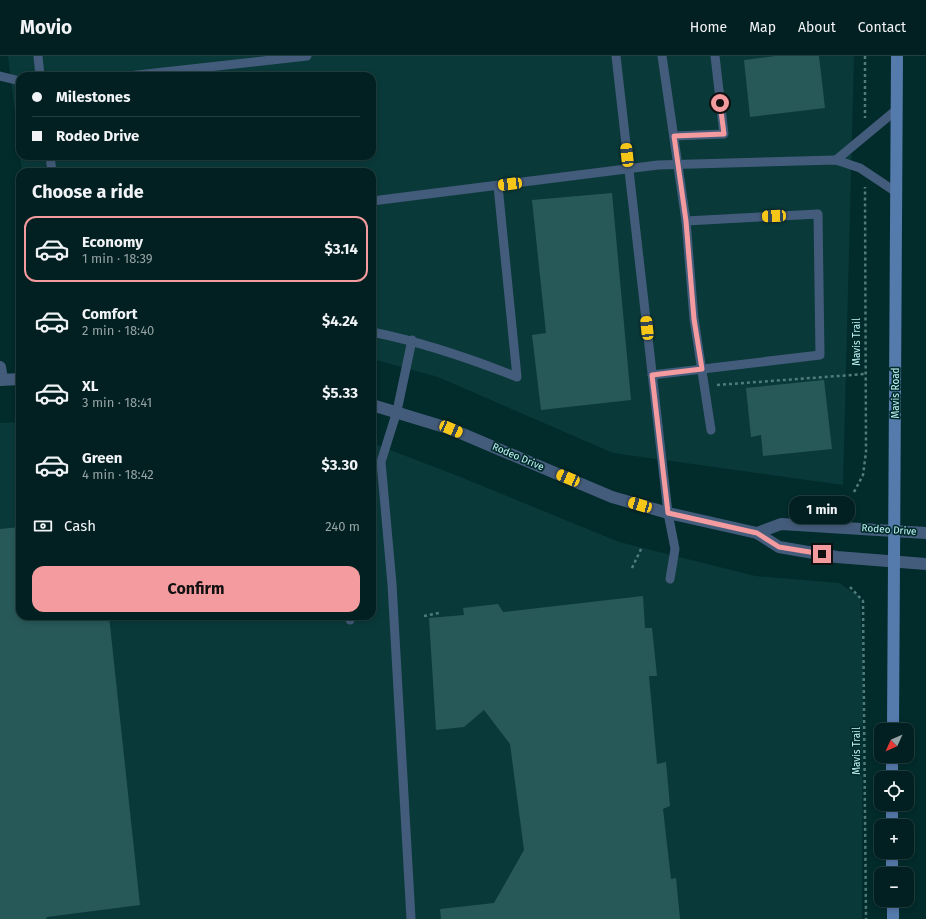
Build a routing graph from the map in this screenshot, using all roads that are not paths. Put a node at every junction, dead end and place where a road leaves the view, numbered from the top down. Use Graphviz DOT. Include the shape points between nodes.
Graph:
graph roads {
  1 [pos="38,56"];
  2 [pos="307,56"];
  3 [pos="616,56"];
  4 [pos="662,56"];
  5 [pos="715,56"];
  6 [pos="897,56"];
  7 [pos="40,72"];
  8 [pos="164,72"];
  9 [pos="0,76"];
  10 [pos="16,79"];
  11 [pos="896,111"];
  12 [pos="674,136"];
  13 [pos="836,160"];
  14 [pos="678,164"];
  15 [pos="628,170"];
  16 [pos="498,186"];
  17 [pos="896,192"];
  18 [pos="376,201"];
  19 [pos="686,221"];
  20 [pos="376,333"];
  21 [pos="412,340"];
  22 [pos="0,367"];
  23 [pos="702,369"];
  24 [pos="652,375"];
  25 [pos="16,379"];
  26 [pos="1,380"];
  27 [pos="376,406"];
  28 [pos="397,411"];
  29 [pos="711,430"];
  30 [pos="668,513"];
  31 [pos="895,531"];
  32 [pos="757,533"];
  33 [pos="926,533"];
  34 [pos="894,561"];
  35 [pos="926,564"];
  36 [pos="670,579"];
  37 [pos="893,723"];
  38 [pos="893,907"];
  39 [pos="411,919"];
  40 [pos="893,919"];
  1 -- 7 [label="lane"];
  2 -- 8 [label="lane"];
  3 -- 15 [label="lane"];
  4 -- 12 [label="lane"];
  5 -- 12 [label="lane" via="724,134"];
  6 -- 11 [label="main road, Mavis Road"];
  9 -- 10 [label="lane"];
  11 -- 13 [label="lane"];
  11 -- 17 [label="main road, Mavis Road"];
  12 -- 14 [label="lane"];
  13 -- 14 [label="lane"];
  13 -- 17 [label="lane" via="860,168"];
  14 -- 15 [label="lane"];
  14 -- 19 [label="lane"];
  15 -- 16 [label="lane"];
  15 -- 24 [label="lane"];
  16 -- 18 [label="lane"];
  16 -- 21 [label="lane" via="517,376 462,355"];
  17 -- 31 [label="main road, Mavis Road"];
  19 -- 23 [label="lane" via="694,319"];
  19 -- 23 [label="lane" via="818,214 820,355"];
  20 -- 21 [label="lane"];
  21 -- 28 [label="lane"];
  22 -- 26 [label="street"];
  23 -- 24 [label="lane"];
  23 -- 29 [label="lane"];
  24 -- 30 [label="lane"];
  25 -- 26 [label="street"];
  27 -- 28 [label="street, Rodeo Drive"];
  28 -- 30 [label="street, Rodeo Drive" via="451,429 612,497"];
  28 -- 39 [label="lane" via="381,462 392,584"];
  30 -- 32 [label="street, Rodeo Drive"];
  30 -- 36 [label="lane" via="675,549"];
  31 -- 32 [label="street, Rodeo Drive" via="781,524"];
  31 -- 33 [label="street, Rodeo Drive"];
  31 -- 34 [label="main road, Mavis Road"];
  32 -- 34 [label="street, Rodeo Drive" via="779,547 837,557"];
  34 -- 35 [label="street, Rodeo Drive"];
  34 -- 37 [label="main road, Mavis Road"];
  38 -- 40 [label="main road"];
}
